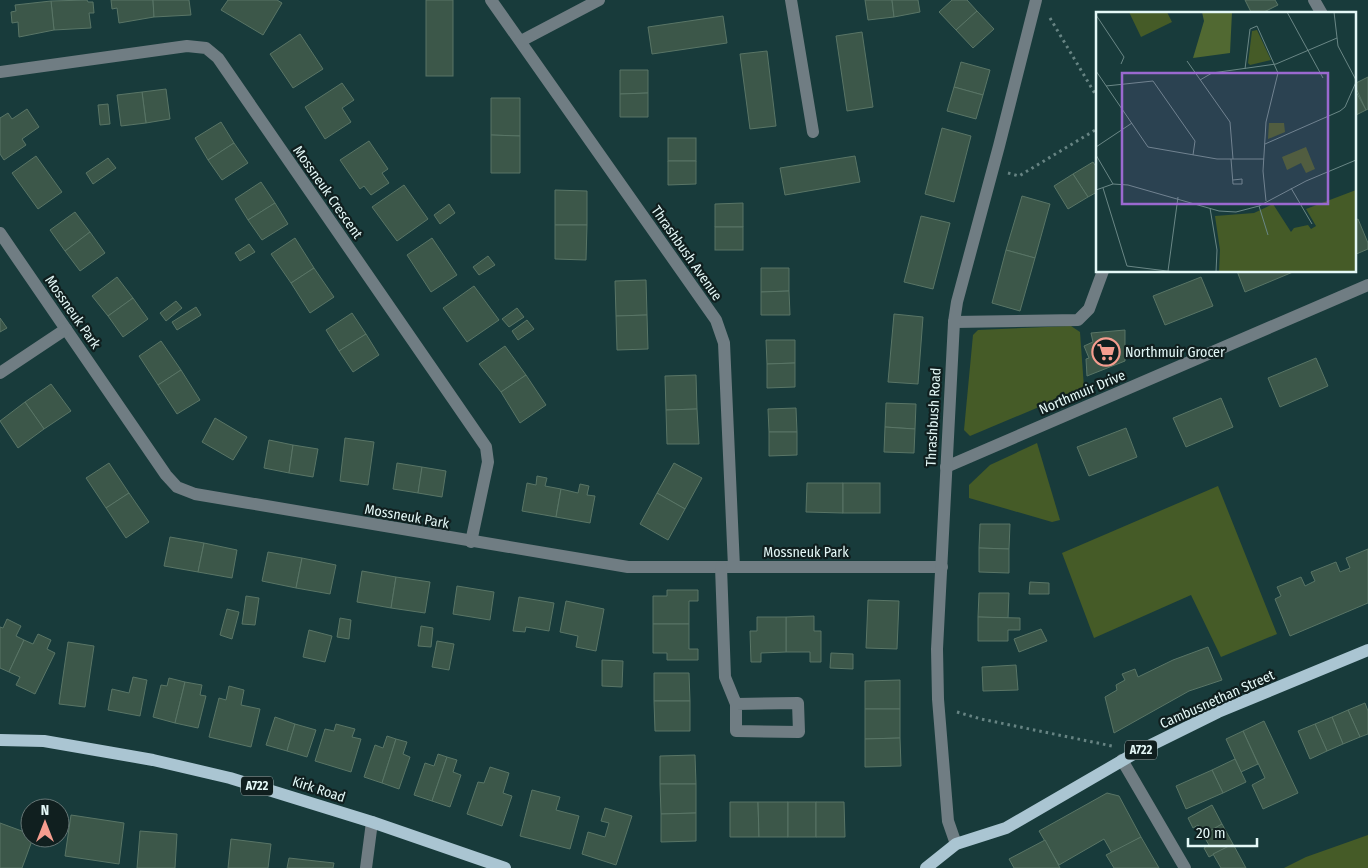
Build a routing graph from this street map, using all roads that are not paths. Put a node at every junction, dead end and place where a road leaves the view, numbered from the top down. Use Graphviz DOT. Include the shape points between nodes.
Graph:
graph roads {
  1 [pos="491,0"];
  2 [pos="599,0"];
  3 [pos="791,0"];
  4 [pos="1036,0"];
  5 [pos="1314,0"];
  6 [pos="1321,12"];
  7 [pos="521,42"];
  8 [pos="0,72"];
  9 [pos="813,132"];
  10 [pos="0,234"];
  11 [pos="1102,272"];
  12 [pos="1368,285"];
  13 [pos="954,322"];
  14 [pos="66,329"];
  15 [pos="0,372"];
  16 [pos="946,467"];
  17 [pos="471,542"];
  18 [pos="728,567"];
  19 [pos="942,567"];
  20 [pos="1368,650"];
  21 [pos="736,704"];
  22 [pos="0,740"];
  23 [pos="1122,760"];
  24 [pos="372,822"];
  25 [pos="956,844"];
  26 [pos="366,868"];
  27 [pos="505,868"];
  28 [pos="926,868"];
  29 [pos="1185,868"];
  1 -- 7 [label="street, Thrashbush Avenue"];
  2 -- 7 [label="street"];
  3 -- 9 [label="street"];
  4 -- 13 [label="street, Thrashbush Road" via="956,302"];
  5 -- 6 [label="street"];
  7 -- 18 [label="street, Thrashbush Avenue" via="716,320 724,343"];
  8 -- 17 [label="street, Mossneuk Crescent" via="187,46 206,48 218,58 486,447 488,462"];
  10 -- 14 [label="street, Mossneuk Park"];
  11 -- 13 [label="street" via="1089,309 1078,320"];
  12 -- 16 [label="street, Northmuir Drive"];
  13 -- 16 [label="street, Thrashbush Road"];
  14 -- 15 [label="street"];
  14 -- 17 [label="street, Mossneuk Park" via="177,487 195,494"];
  16 -- 19 [label="street, Thrashbush Road"];
  17 -- 18 [label="street, Mossneuk Park" via="628,567"];
  18 -- 19 [label="street, Mossneuk Park"];
  18 -- 21 [label="street, Thrashbush Avenue" via="724,677"];
  19 -- 25 [label="street, Thrashbush Road" via="937,648 938,699 948,821"];
  20 -- 23 [label="main road, Cambusnethan Street / A722" via="1218,712"];
  21 -- 21 [label="street" via="798,703 799,732 736,731"];
  22 -- 24 [label="main road, Kirk Road / A722" via="44,741 153,760 230,778"];
  23 -- 25 [label="main road, Cambusnethan Street / A722" via="1006,828"];
  23 -- 29 [label="street"];
  24 -- 26 [label="street"];
  24 -- 27 [label="main road, Kirk Road / A722"];
  25 -- 28 [label="main road, Cambusnethan Street / A722"];
}
